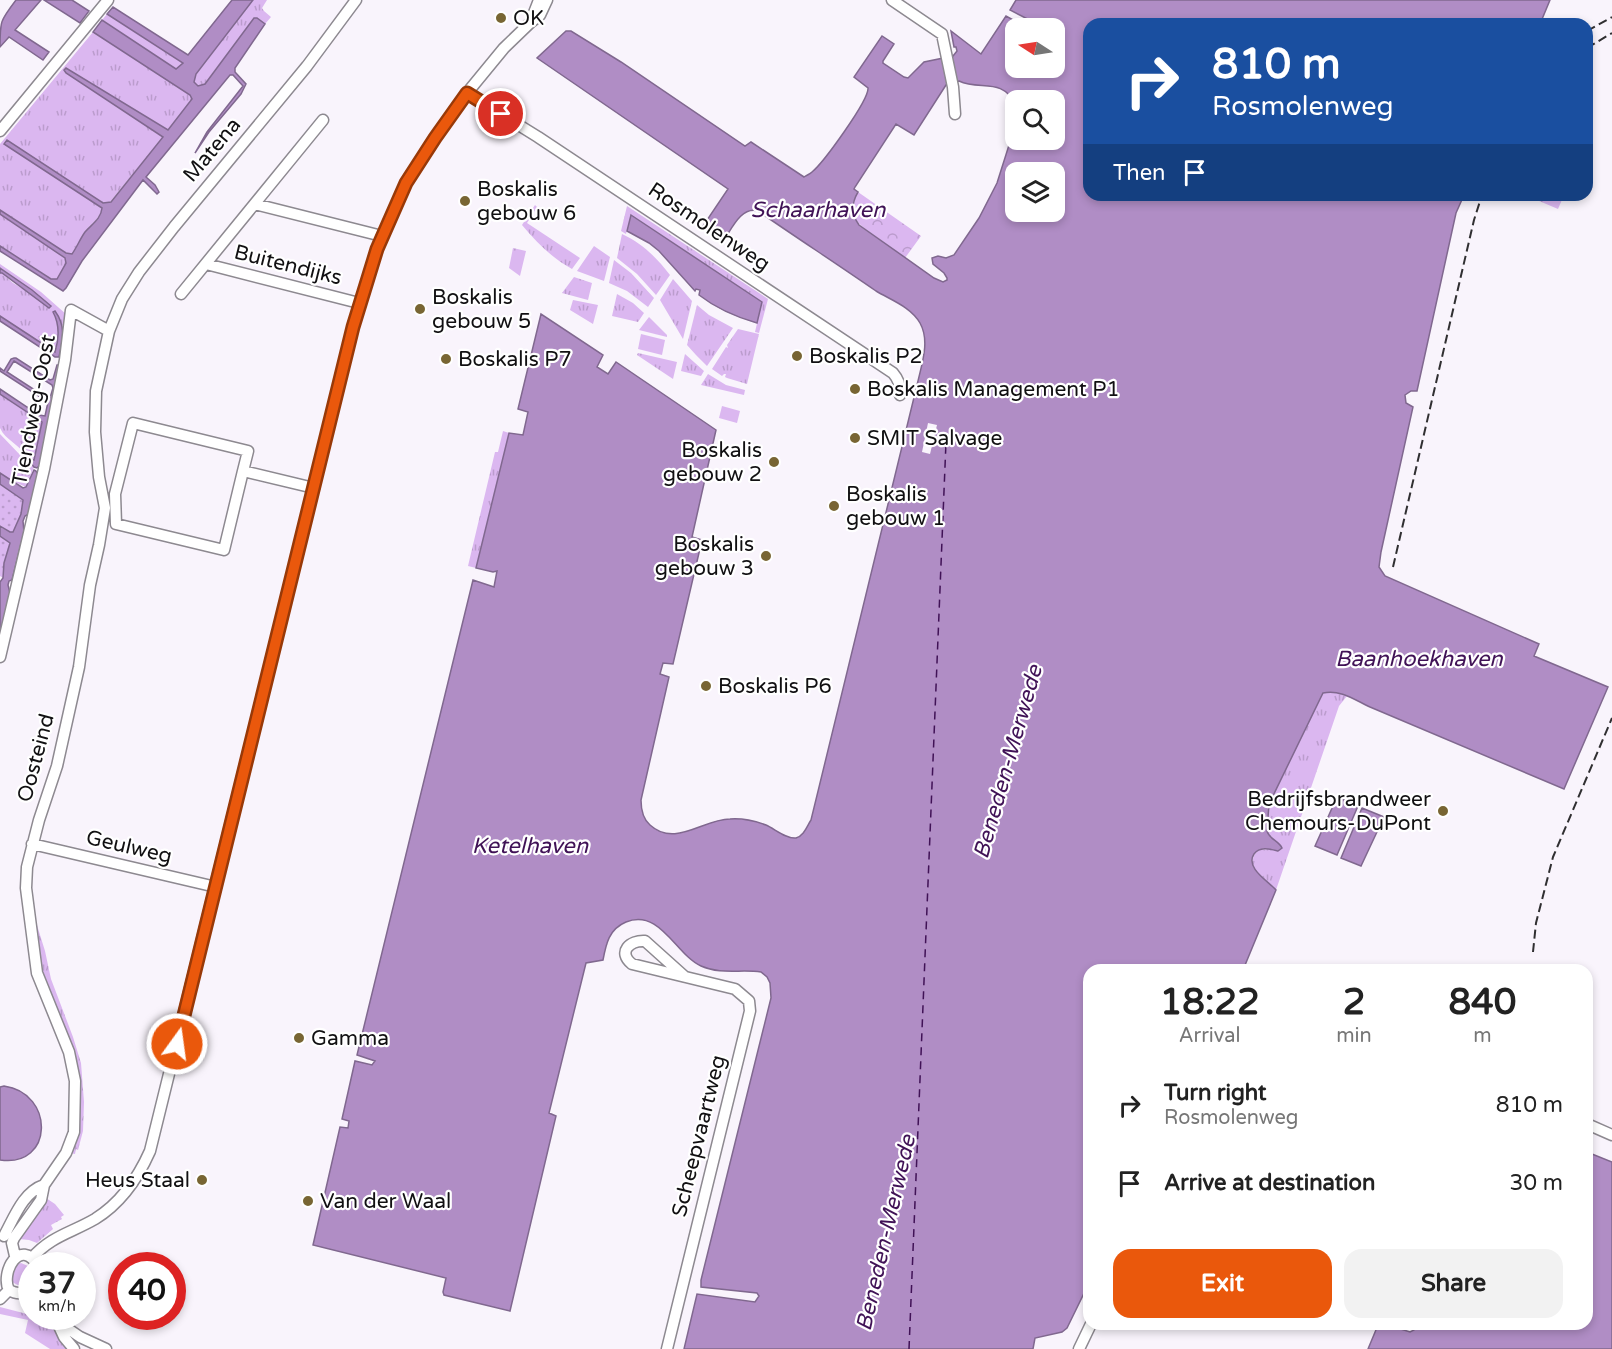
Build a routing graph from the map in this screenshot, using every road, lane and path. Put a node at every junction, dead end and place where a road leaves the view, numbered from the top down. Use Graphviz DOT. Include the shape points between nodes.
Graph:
graph roads {
  1 [pos="108,0"];
  2 [pos="356,0"];
  3 [pos="539,0"];
  4 [pos="547,0"];
  5 [pos="892,0"];
  6 [pos="531,22"];
  7 [pos="467,93"];
  8 [pos="955,114"];
  9 [pos="323,120"];
  10 [pos="0,131"];
  11 [pos="255,204"];
  12 [pos="382,236"];
  13 [pos="206,264"];
  14 [pos="181,294"];
  15 [pos="359,303"];
  16 [pos="109,331"];
  17 [pos="900,395"];
  18 [pos="243,471"];
  19 [pos="314,488"];
  20 [pos="0,657"];
  21 [pos="32,844"];
  22 [pos="216,887"];
  23 [pos="684,976"];
  24 [pos="1593,1127"];
  25 [pos="1612,1135"];
  26 [pos="44,1185"];
  27 [pos="4,1236"];
  28 [pos="41,1252"];
  29 [pos="15,1256"];
  30 [pos="18,1256"];
  31 [pos="1,1272"];
  32 [pos="9,1290"];
  33 [pos="18,1294"];
  34 [pos="0,1299"];
  35 [pos="60,1330"];
  36 [pos="70,1330"];
  37 [pos="1087,1330"];
  38 [pos="75,1349"];
  39 [pos="106,1349"];
  40 [pos="667,1349"];
  41 [pos="1079,1349"];
  1 -- 10 [label="street"];
  2 -- 16 [label="street, Matena" via="139,272"];
  3 -- 6 [label="street"];
  4 -- 6 [label="street" via="540,15"];
  5 -- 8 [label="street" via="942,34"];
  6 -- 7 [label="street"];
  7 -- 12 [label="street" via="406,183"];
  7 -- 17 [label="street, Rosmolenweg" via="538,136 893,373 899,381"];
  9 -- 11 [label="street, Buitendijks"];
  11 -- 12 [label="street"];
  11 -- 13 [label="street, Buitendijks"];
  12 -- 15 [label="street"];
  13 -- 14 [label="street, Buitendijks"];
  13 -- 15 [label="street, Buitendijks"];
  15 -- 19 [label="street"];
  16 -- 20 [label="street, Tiendweg-Oost" via="71,310 41,480"];
  16 -- 21 [label="street, Oosteind" via="96,391 95,432 105,508 79,667 57,766"];
  18 -- 18 [label="street" via="248,451 133,423 115,494 116,524 224,550"];
  18 -- 19 [label="street"];
  19 -- 22 [label="street"];
  21 -- 22 [label="street, Geulweg"];
  21 -- 26 [label="street, Oosteind" via="26,888 37,973 69,1052 75,1081 74,1132 66,1153"];
  22 -- 28 [label="street" via="150,1151 142,1169 130,1188 108,1209 47,1243"];
  23 -- 23 [label="street, Scheepvaartweg" via="645,941 632,942 627,947 626,957 632,964"];
  23 -- 40 [label="street, Scheepvaartweg" via="735,989 749,1000 750,1011"];
  24 -- 25 [label="street"];
  26 -- 27 [label="street, Oosteind" via="31,1192"];
  26 -- 29 [label="street, Oosteind" via="41,1200 14,1238"];
  29 -- 30 [label="street"];
  29 -- 31 [label="street" via="5,1262"];
  31 -- 32 [label="street" via="2,1282"];
  32 -- 33 [label="street"];
  32 -- 34 [label="street"];
  35 -- 38 [label="street"];
  36 -- 39 [label="street"];
  37 -- 41 [label="street"];
}
